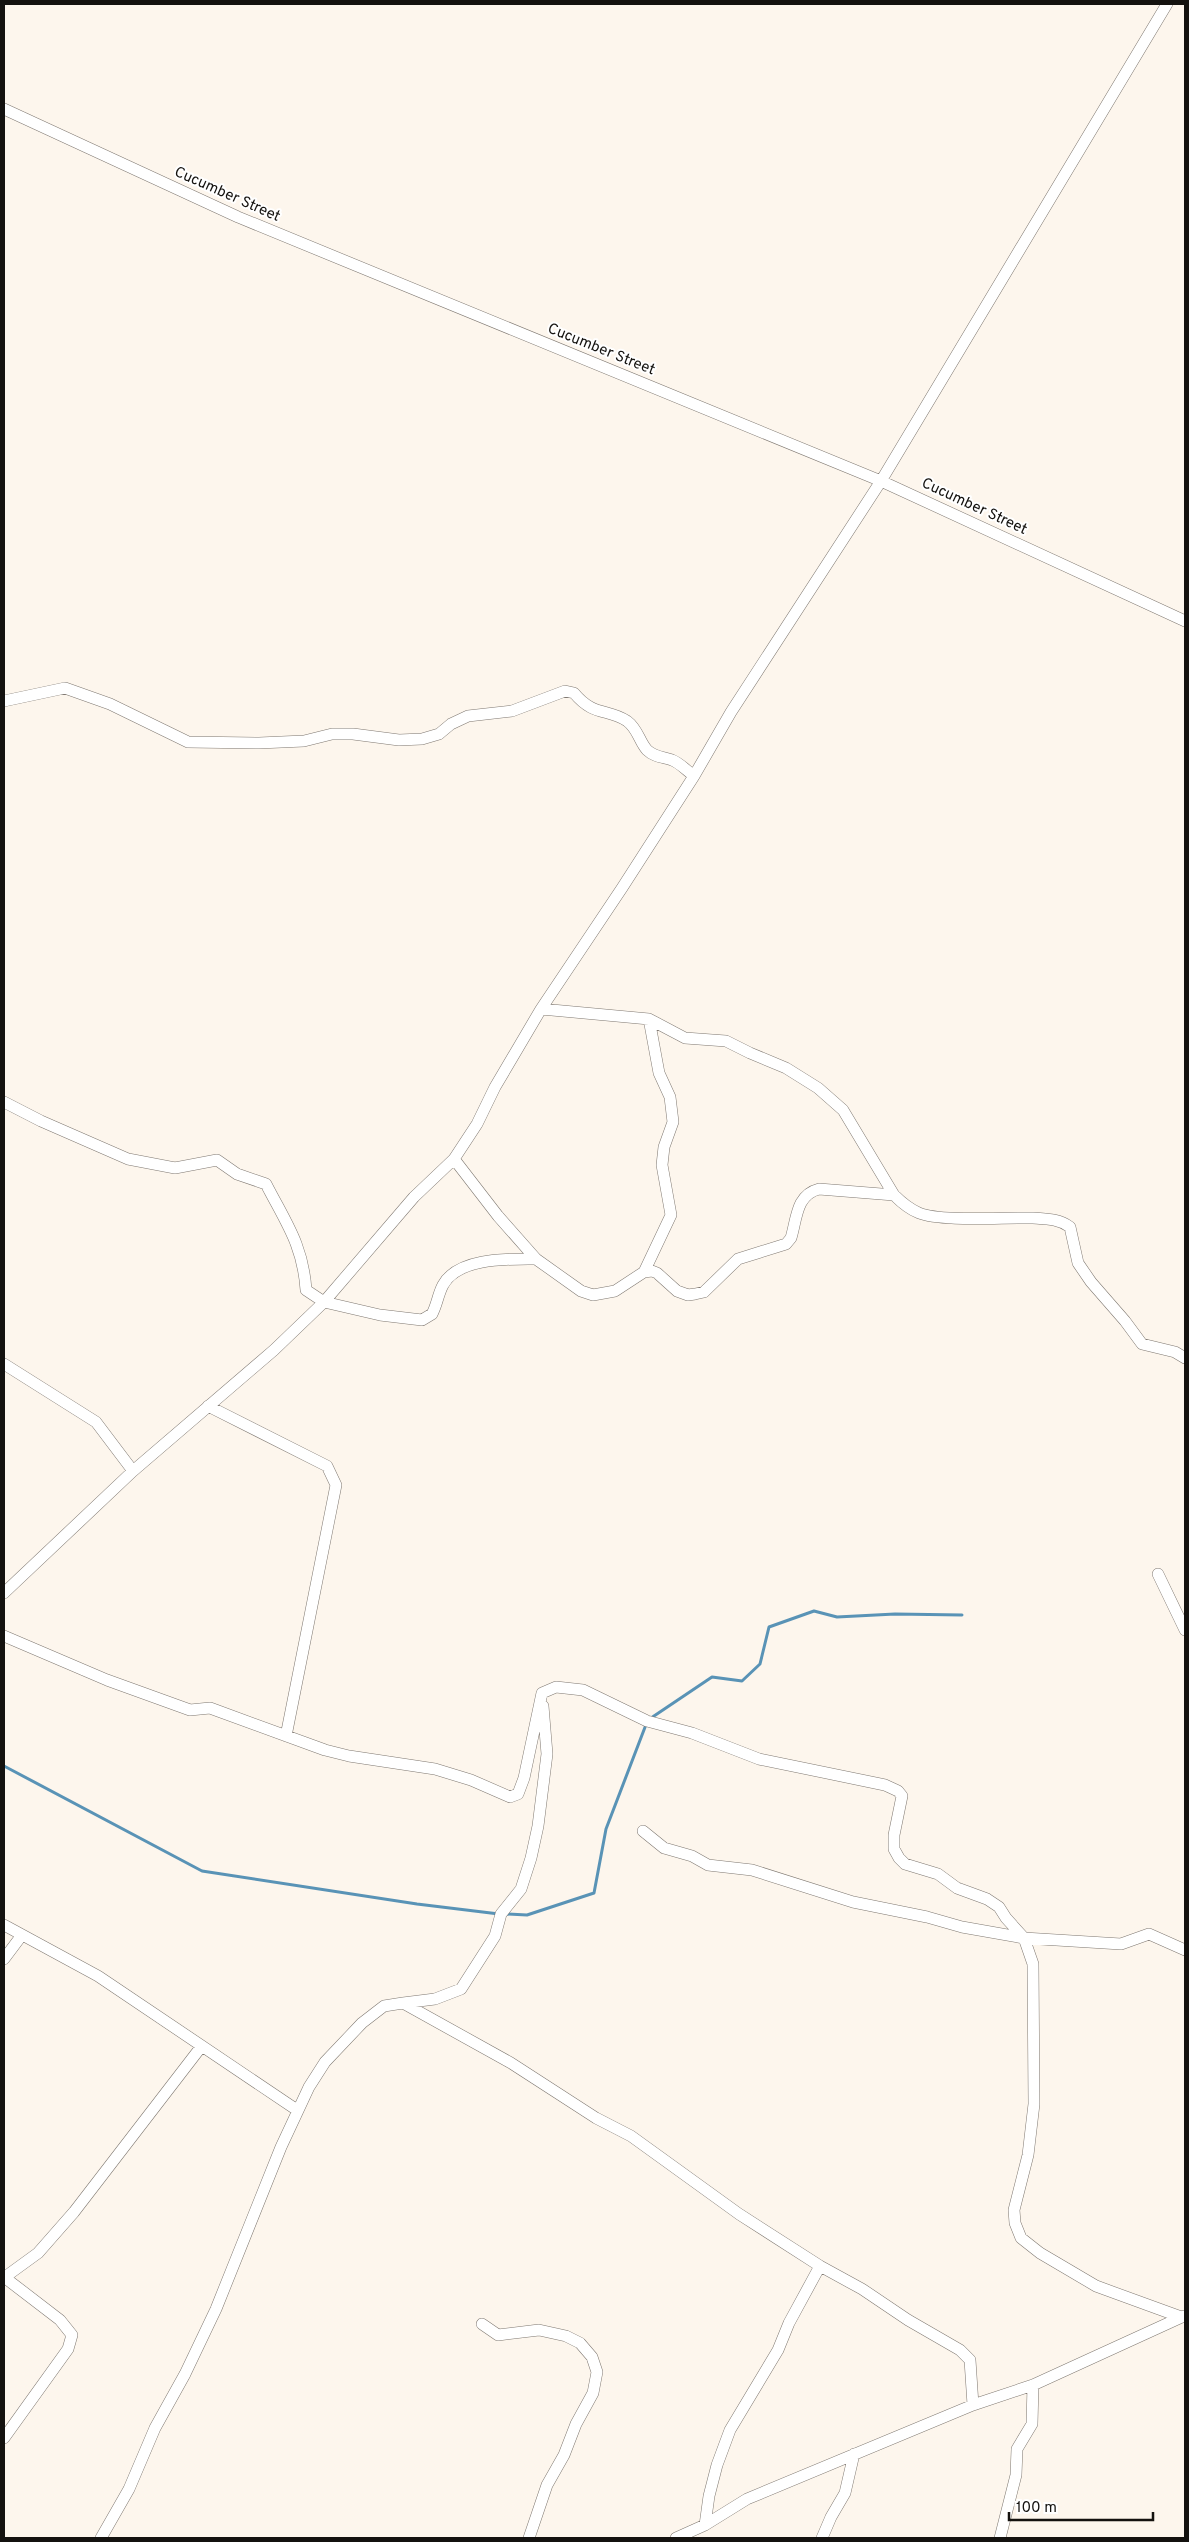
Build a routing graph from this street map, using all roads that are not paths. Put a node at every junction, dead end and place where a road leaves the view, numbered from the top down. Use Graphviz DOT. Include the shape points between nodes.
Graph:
graph roads {
  1 [pos="1167,4"];
  2 [pos="4,109"];
  3 [pos="881,481"];
  4 [pos="1185,621"];
  5 [pos="4,701"];
  6 [pos="694,776"];
  7 [pos="541,1009"];
  8 [pos="649,1019"];
  9 [pos="4,1102"];
  10 [pos="454,1159"];
  11 [pos="894,1195"];
  12 [pos="536,1259"];
  13 [pos="644,1272"];
  14 [pos="324,1302"];
  15 [pos="1185,1358"];
  16 [pos="4,1364"];
  17 [pos="208,1406"];
  18 [pos="133,1471"];
  19 [pos="1158,1574"];
  20 [pos="4,1593"];
  21 [pos="1185,1630"];
  22 [pos="4,1636"];
  23 [pos="542,1694"];
  24 [pos="286,1736"];
  25 [pos="643,1832"];
  26 [pos="4,1925"];
  27 [pos="22,1935"];
  28 [pos="1024,1938"];
  29 [pos="1185,1950"];
  30 [pos="4,1959"];
  31 [pos="403,2003"];
  32 [pos="201,2046"];
  33 [pos="297,2110"];
  34 [pos="820,2266"];
  35 [pos="4,2277"];
  36 [pos="1183,2316"];
  37 [pos="482,2324"];
  38 [pos="1033,2385"];
  39 [pos="973,2405"];
  40 [pos="4,2438"];
  41 [pos="854,2454"];
  42 [pos="705,2525"];
  43 [pos="101,2538"];
  44 [pos="529,2538"];
  45 [pos="676,2538"];
  46 [pos="822,2538"];
  47 [pos="1000,2538"];
  1 -- 3 [label="street"];
  2 -- 3 [label="street, Cucumber Street" via="238,218"];
  3 -- 4 [label="street, Cucumber Street"];
  3 -- 6 [label="street" via="731,712"];
  5 -- 6 [label="street" via="64,688 110,704 188,742 259,744 304,741 332,734 422,739 438,734 468,716 512,711 564,691 574,693 584,704 600,712 626,720 636,729 647,749 659,758 673,761"];
  6 -- 7 [label="street"];
  7 -- 8 [label="street"];
  7 -- 10 [label="street"];
  8 -- 11 [label="street" via="685,1038 726,1041 786,1068 818,1088 843,1110"];
  8 -- 13 [label="street" via="659,1073 670,1097 673,1122 662,1164 671,1215"];
  9 -- 14 [label="street" via="128,1159 175,1168 217,1160 237,1174 266,1184 298,1246 304,1264 306,1290"];
  10 -- 12 [label="street"];
  10 -- 14 [label="street" via="414,1197"];
  11 -- 13 [label="street" via="819,1189 809,1192 802,1199 786,1244 738,1259 704,1292 688,1295 677,1291 657,1273"];
  11 -- 15 [label="street" via="920,1213 936,1217 1019,1217 1062,1221 1070,1227 1078,1263 1142,1344 1176,1352"];
  12 -- 13 [label="street" via="593,1295 615,1292"];
  12 -- 14 [label="street" via="494,1258 457,1270 443,1285 432,1314 422,1320 380,1315"];
  14 -- 17 [label="street"];
  16 -- 18 [label="street" via="96,1422"];
  17 -- 18 [label="street"];
  17 -- 24 [label="street" via="326,1466 336,1485"];
  18 -- 20 [label="street"];
  19 -- 21 [label="street"];
  22 -- 24 [label="street" via="107,1680 190,1710 210,1708"];
  23 -- 24 [label="street" via="524,1778 518,1794 510,1797 435,1769 349,1756"];
  23 -- 28 [label="street" via="556,1687 583,1690 647,1721 692,1733 759,1759 885,1785 898,1791 902,1802 894,1849 899,1858 905,1864 938,1874 957,1888 987,1899 999,1907"];
  23 -- 31 [label="street" via="547,1754 538,1826 521,1889 501,1914 495,1936 461,1989 435,1999"];
  25 -- 28 [label="street" via="664,1848 692,1856 708,1865 752,1870 853,1902"];
  26 -- 27 [label="street"];
  27 -- 30 [label="street"];
  27 -- 32 [label="street" via="98,1976"];
  28 -- 29 [label="street" via="1121,1944 1149,1934"];
  28 -- 36 [label="street" via="1033,1964 1034,2104 1028,2156 1014,2210 1021,2238 1096,2286"];
  31 -- 33 [label="street" via="384,2006 342,2042 325,2062"];
  31 -- 34 [label="street" via="512,2063 596,2118 631,2136 739,2214"];
  32 -- 33 [label="street"];
  32 -- 35 [label="street" via="74,2212 38,2253"];
  33 -- 43 [label="street" via="216,2309 155,2428 129,2489"];
  34 -- 39 [label="street" via="960,2350 970,2360"];
  34 -- 42 [label="street" via="778,2350 730,2430 715,2473"];
  35 -- 40 [label="street" via="60,2320 72,2335 68,2348"];
  36 -- 38 [label="street"];
  37 -- 44 [label="street" via="498,2335 539,2330 566,2336 580,2344 592,2357 597,2372 593,2393 547,2485"];
  38 -- 39 [label="street"];
  38 -- 47 [label="street" via="1032,2424 1016,2449 1016,2475"];
  39 -- 41 [label="street"];
  41 -- 42 [label="street" via="747,2499"];
  41 -- 46 [label="street" via="845,2493"];
  42 -- 45 [label="street"];
}
